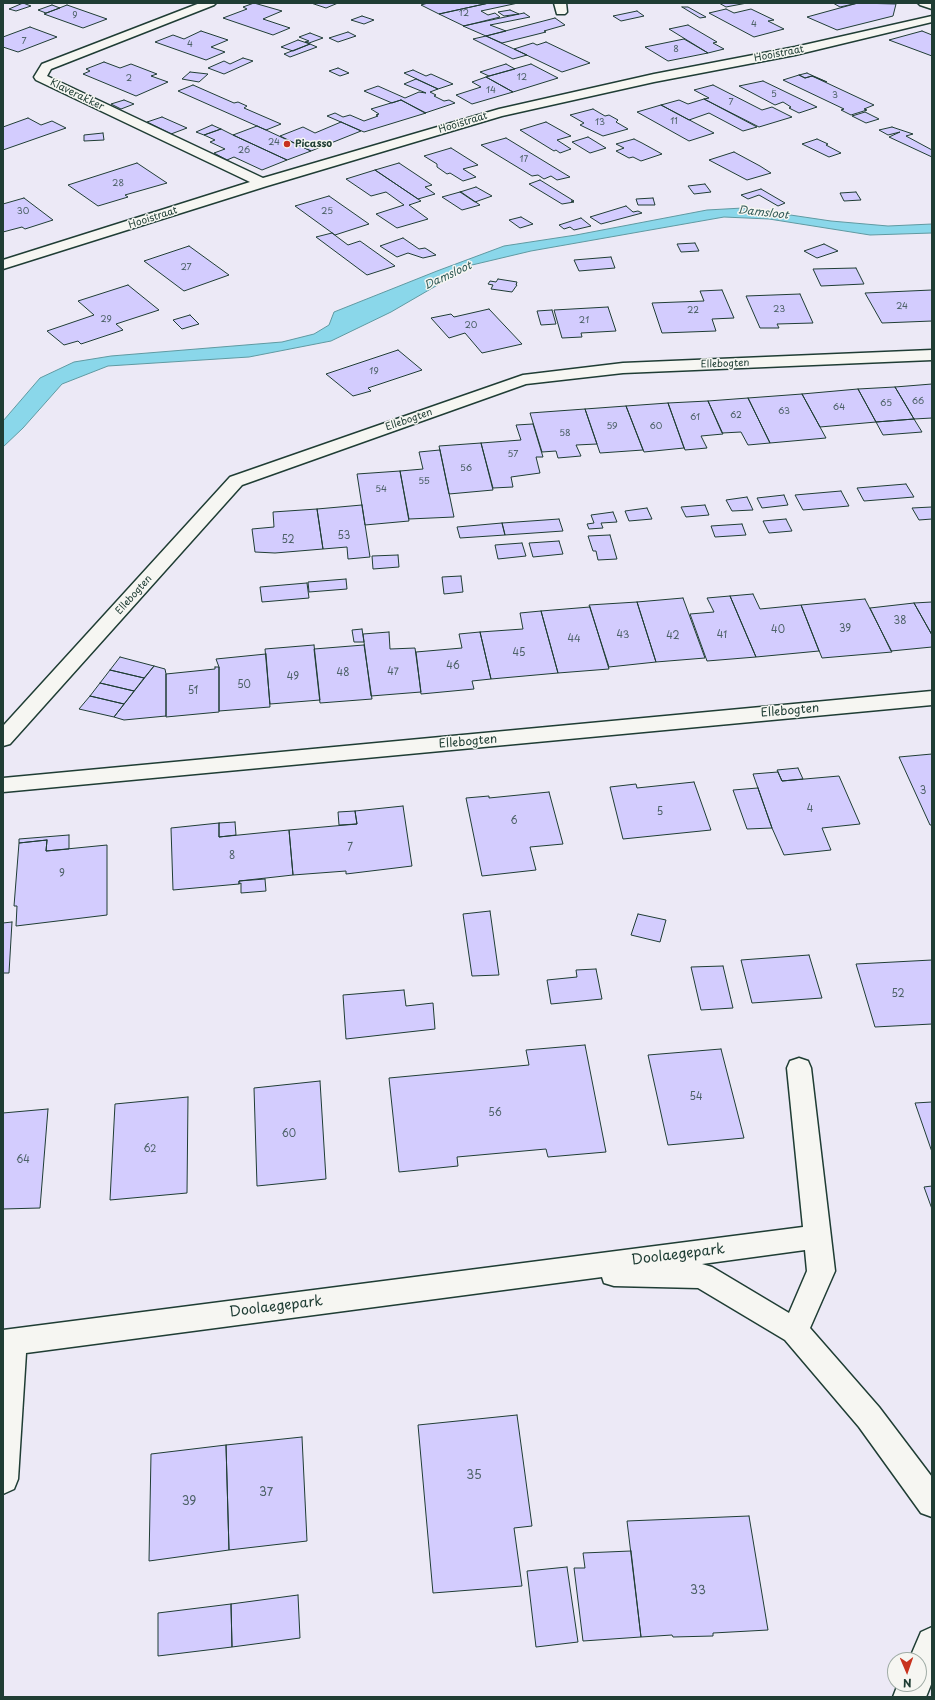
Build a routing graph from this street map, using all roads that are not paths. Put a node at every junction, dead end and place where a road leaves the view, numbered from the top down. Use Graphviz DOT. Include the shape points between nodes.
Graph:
graph roads {
  1 [pos="210,3"];
  2 [pos="924,3"];
  3 [pos="932,6"];
  4 [pos="932,19"];
  5 [pos="262,183"];
  6 [pos="3,265"];
  7 [pos="932,355"];
  8 [pos="932,698"];
  9 [pos="3,739"];
  10 [pos="3,785"];
  11 [pos="799,1068"];
  12 [pos="816,1237"];
  13 [pos="539,1273"];
  14 [pos="795,1331"];
  15 [pos="8,1342"];
  16 [pos="3,1479"];
  17 [pos="932,1502"];
  18 [pos="932,1643"];
  19 [pos="927,1655"];
  1 -- 5 [label="street, Klaverakker" via="46,67 40,77"];
  2 -- 3 [label="street"];
  4 -- 5 [label="street, Hooistraat" via="795,51 654,78 499,113"];
  5 -- 6 [label="street, Hooistraat"];
  7 -- 9 [label="street, Ellebogten" via="624,368 523,380 236,481"];
  8 -- 10 [label="street, Ellebogten"];
  11 -- 12 [label="street"];
  12 -- 13 [label="street, Doolaegepark"];
  12 -- 14 [label="street" via="821,1271"];
  13 -- 14 [label="street, Doolaegepark" via="702,1276"];
  13 -- 15 [label="street, Doolaegepark"];
  14 -- 17 [label="street, Doolaegepark" via="869,1417"];
  15 -- 16 [label="street, Doolaegepark"];
  18 -- 19 [label="street"];
}
